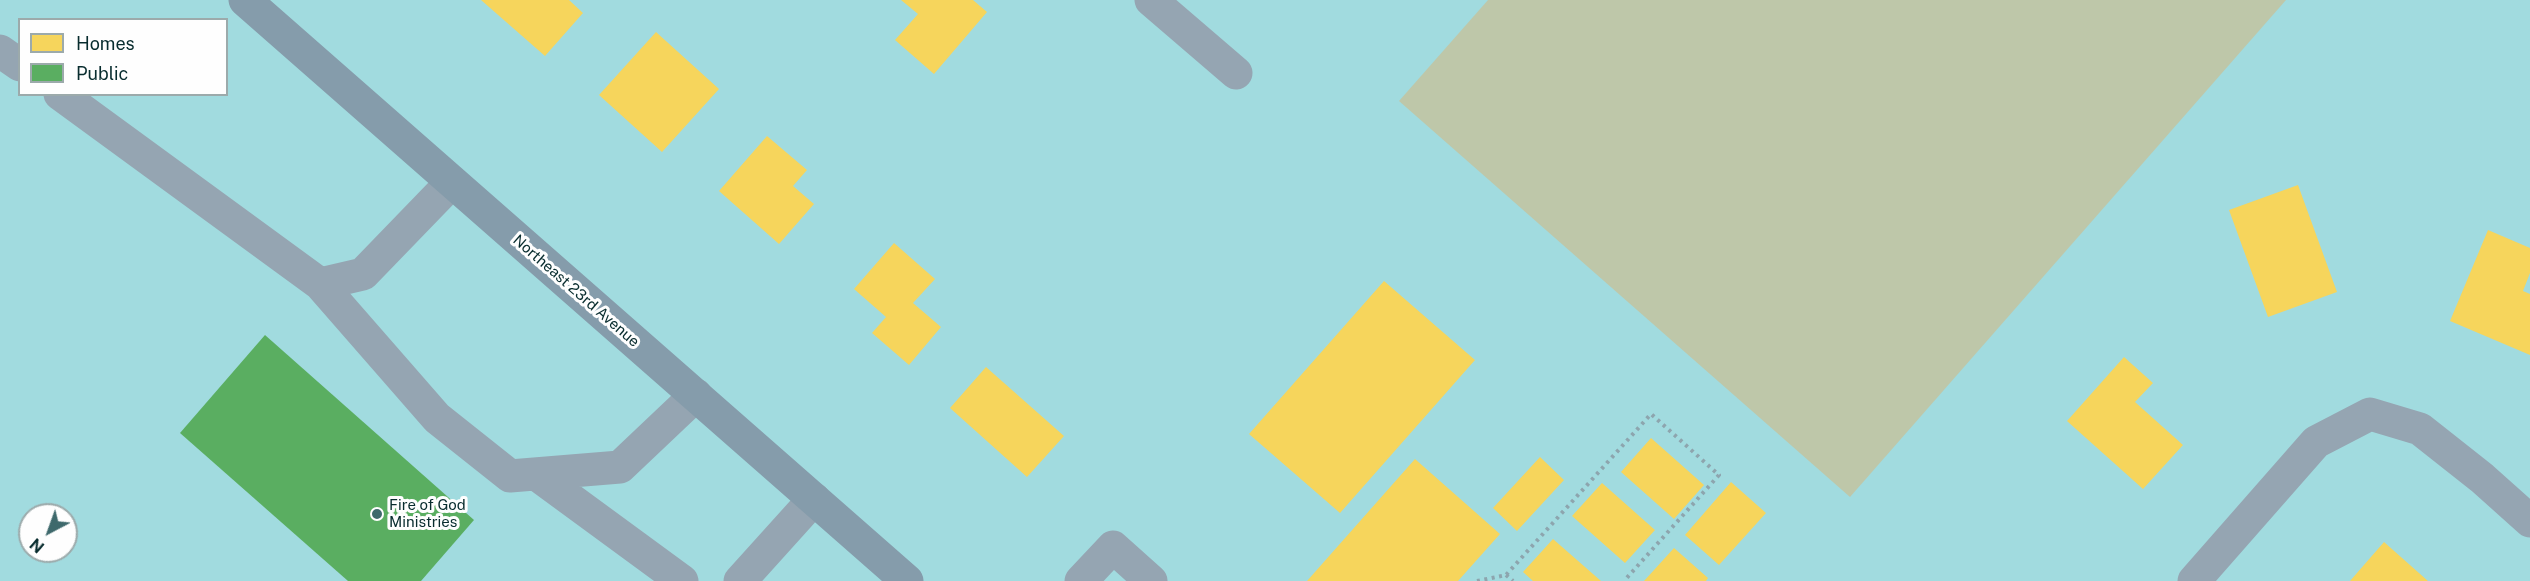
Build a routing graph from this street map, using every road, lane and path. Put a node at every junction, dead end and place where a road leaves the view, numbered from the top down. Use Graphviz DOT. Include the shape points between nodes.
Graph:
graph roads {
  1 [pos="245,0"];
  2 [pos="1150,0"];
  3 [pos="0,51"];
  4 [pos="18,64"];
  5 [pos="1236,74"];
  6 [pos="63,96"];
  7 [pos="452,182"];
  8 [pos="321,284"];
  9 [pos="696,395"];
  10 [pos="536,474"];
  11 [pos="814,499"];
  12 [pos="2530,521"];
  13 [pos="1506,575"];
  14 [pos="682,581"];
  15 [pos="740,581"];
  16 [pos="907,581"];
  17 [pos="1081,581"];
  18 [pos="1151,581"];
  19 [pos="1478,581"];
  20 [pos="1513,581"];
  21 [pos="1624,581"];
  22 [pos="2194,581"];
  1 -- 7 [label="main road, Northeast 23rd Avenue"];
  2 -- 5 [label="street"];
  3 -- 4 [label="street"];
  6 -- 8 [label="street"];
  7 -- 8 [label="street" via="363,274"];
  7 -- 9 [label="main road, Northeast 23rd Avenue"];
  8 -- 10 [label="street" via="437,418 510,476"];
  9 -- 10 [label="street" via="620,467"];
  9 -- 11 [label="main road, Northeast 23rd Avenue"];
  10 -- 14 [label="street"];
  11 -- 15 [label="street"];
  11 -- 16 [label="main road, Northeast 23rd Avenue"];
  12 -- 22 [label="street" via="2420,429 2370,414 2316,442"];
  13 -- 19 [label="path"];
  13 -- 20 [label="path"];
  13 -- 21 [label="path" via="1651,414 1719,475"];
  17 -- 18 [label="street" via="1113,548"];
}
